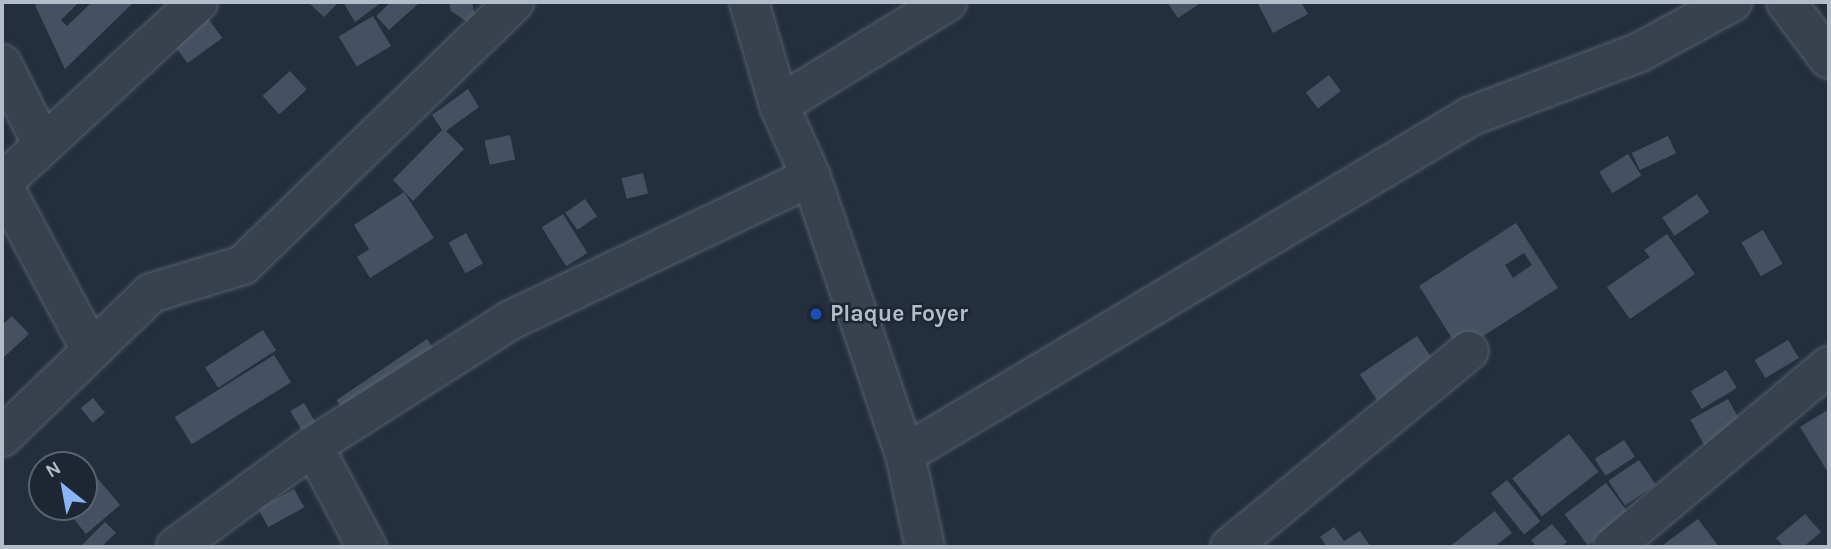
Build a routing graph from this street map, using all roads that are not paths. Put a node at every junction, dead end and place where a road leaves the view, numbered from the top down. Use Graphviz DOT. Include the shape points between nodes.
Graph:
graph roads {
  1 [pos="198,2"];
  2 [pos="514,2"];
  3 [pos="749,2"];
  4 [pos="947,2"];
  5 [pos="1732,2"];
  6 [pos="1786,2"];
  7 [pos="1829,59"];
  8 [pos="2,64"];
  9 [pos="779,105"];
  10 [pos="43,145"];
  11 [pos="811,177"];
  12 [pos="2,183"];
  13 [pos="92,350"];
  14 [pos="1469,351"];
  15 [pos="1829,366"];
  16 [pos="2,436"];
  17 [pos="313,446"];
  18 [pos="905,454"];
  19 [pos="176,547"];
  20 [pos="367,547"];
  21 [pos="925,547"];
  22 [pos="1230,547"];
  23 [pos="1613,547"];
  1 -- 10 [label="street"];
  2 -- 13 [label="street" via="243,265 151,293"];
  3 -- 9 [label="street"];
  4 -- 9 [label="street"];
  5 -- 18 [label="street" via="1640,52 1471,116"];
  6 -- 7 [label="street"];
  8 -- 10 [label="street"];
  9 -- 11 [label="street"];
  10 -- 12 [label="street"];
  11 -- 17 [label="street" via="511,320"];
  11 -- 18 [label="street"];
  12 -- 13 [label="street"];
  13 -- 16 [label="street"];
  14 -- 22 [label="street"];
  15 -- 23 [label="street"];
  17 -- 19 [label="street"];
  17 -- 20 [label="street"];
  18 -- 21 [label="street"];
}
